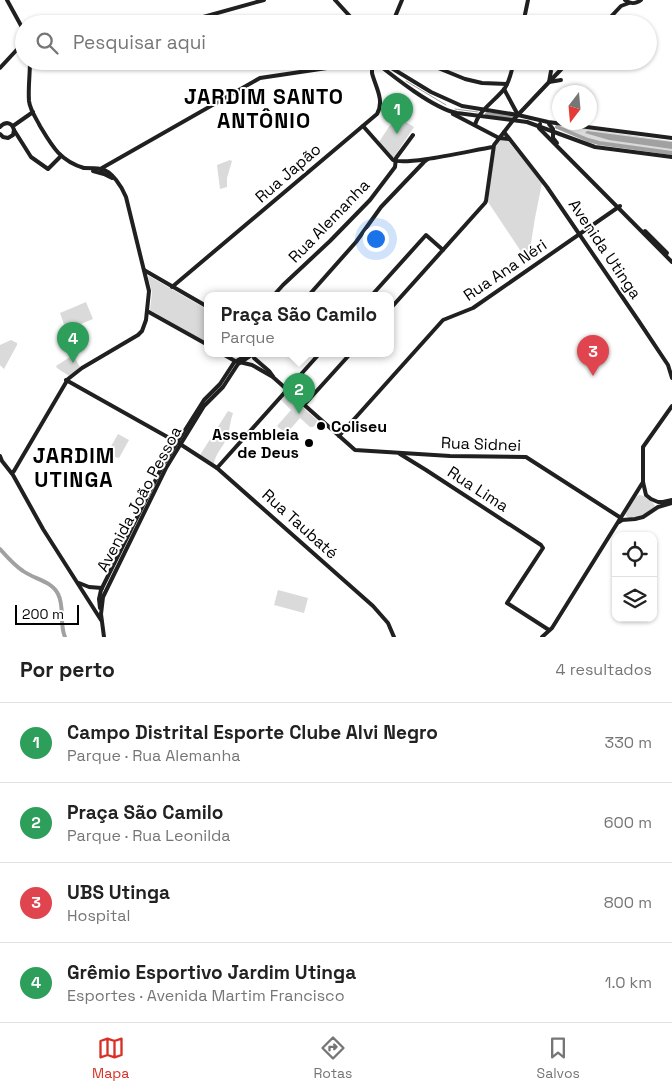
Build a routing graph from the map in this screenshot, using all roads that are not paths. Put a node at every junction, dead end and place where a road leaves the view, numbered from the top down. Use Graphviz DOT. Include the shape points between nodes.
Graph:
graph roads {
  1 [pos="7,0"];
  2 [pos="264,0"];
  3 [pos="334,0"];
  4 [pos="402,0"];
  5 [pos="528,0"];
  6 [pos="624,0"];
  7 [pos="641,0"];
  8 [pos="630,3"];
  9 [pos="621,6"];
  10 [pos="15,15"];
  11 [pos="210,15"];
  12 [pos="348,15"];
  13 [pos="396,15"];
  14 [pos="525,15"];
  15 [pos="612,15"];
  16 [pos="15,52"];
  17 [pos="0,68"];
  18 [pos="31,70"];
  19 [pos="315,70"];
  20 [pos="372,70"];
  21 [pos="387,70"];
  22 [pos="393,70"];
  23 [pos="443,70"];
  24 [pos="512,70"];
  25 [pos="561,70"];
  26 [pos="552,71"];
  27 [pos="406,77"];
  28 [pos="561,80"];
  29 [pos="402,82"];
  30 [pos="550,82"];
  31 [pos="505,86"];
  32 [pos="448,101"];
  33 [pos="442,108"];
  34 [pos="484,110"];
  35 [pos="448,111"];
  36 [pos="33,112"];
  37 [pos="518,115"];
  38 [pos="480,116"];
  39 [pos="0,118"];
  40 [pos="514,120"];
  41 [pos="545,122"];
  42 [pos="5,123"];
  43 [pos="475,125"];
  44 [pos="539,125"];
  45 [pos="363,126"];
  46 [pos="0,127"];
  47 [pos="14,128"];
  48 [pos="504,132"];
  49 [pos="553,132"];
  50 [pos="543,133"];
  51 [pos="0,134"];
  52 [pos="148,135"];
  53 [pos="413,135"];
  54 [pos="499,138"];
  55 [pos="672,138"];
  56 [pos="509,139"];
  57 [pos="151,140"];
  58 [pos="493,148"];
  59 [pos="61,156"];
  60 [pos="672,158"];
  61 [pos="428,159"];
  62 [pos="412,161"];
  63 [pos="395,162"];
  64 [pos="420,166"];
  65 [pos="101,171"];
  66 [pos="619,207"];
  67 [pos="579,234"];
  68 [pos="443,250"];
  69 [pos="672,260"];
  70 [pos="148,276"];
  71 [pos="172,287"];
  72 [pos="277,292"];
  73 [pos="312,292"];
  74 [pos="375,292"];
  75 [pos="394,305"];
  76 [pos="204,306"];
  77 [pos="147,311"];
  78 [pos="204,343"];
  79 [pos="228,357"];
  80 [pos="243,357"];
  81 [pos="249,357"];
  82 [pos="254,357"];
  83 [pos="316,357"];
  84 [pos="347,357"];
  85 [pos="257,360"];
  86 [pos="235,361"];
  87 [pos="242,362"];
  88 [pos="253,365"];
  89 [pos="269,374"];
  90 [pos="672,378"];
  91 [pos="66,380"];
  92 [pos="287,390"];
  93 [pos="304,405"];
  94 [pos="672,406"];
  95 [pos="672,410"];
  96 [pos="661,422"];
  97 [pos="339,436"];
  98 [pos="178,443"];
  99 [pos="0,456"];
  100 [pos="405,456"];
  101 [pos="217,468"];
  102 [pos="12,473"];
  103 [pos="643,482"];
  104 [pos="636,494"];
  105 [pos="646,495"];
  106 [pos="655,501"];
  107 [pos="672,501"];
  108 [pos="656,508"];
  109 [pos="624,512"];
  110 [pos="630,519"];
  111 [pos="620,520"];
  112 [pos="77,582"];
  113 [pos="89,587"];
  114 [pos="102,588"];
  115 [pos="84,592"];
  116 [pos="100,606"];
  117 [pos="93,607"];
  118 [pos="102,622"];
  119 [pos="549,630"];
  120 [pos="104,637"];
  121 [pos="394,637"];
  122 [pos="542,637"];
  1 -- 10 [label="main road"];
  2 -- 11 [label="main road"];
  3 -- 12 [label="main road"];
  4 -- 13 [label="main road"];
  5 -- 14 [label="main road"];
  6 -- 8 [label="main road"];
  6 -- 9 [label="main road"];
  7 -- 8 [label="main road"];
  8 -- 9 [label="main road"];
  9 -- 15 [label="main road"];
  16 -- 17 [label="main road"];
  18 -- 36 [label="main road" via="29,100"];
  19 -- 57 [label="main road" via="263,77"];
  20 -- 45 [label="main road, Rua Japão" via="381,105 377,114"];
  21 -- 29 [label="main road"];
  22 -- 27 [label="main road"];
  23 -- 31 [label="main road" via="465,79"];
  24 -- 31 [label="main road"];
  25 -- 30 [label="main road"];
  26 -- 30 [label="main road"];
  27 -- 29 [label="main road"];
  27 -- 32 [label="main road"];
  28 -- 30 [label="main road"];
  29 -- 33 [label="main road"];
  30 -- 37 [label="main road"];
  31 -- 34 [label="main road"];
  31 -- 37 [label="main road"];
  32 -- 33 [label="main road"];
  32 -- 34 [label="main road"];
  33 -- 35 [label="main road"];
  34 -- 37 [label="main road"];
  34 -- 38 [label="main road"];
  35 -- 38 [label="main road"];
  35 -- 43 [label="main road"];
  36 -- 47 [label="main road"];
  36 -- 59 [label="main road"];
  37 -- 40 [label="main road"];
  37 -- 41 [label="main road"];
  38 -- 40 [label="main road"];
  38 -- 43 [label="main road"];
  39 -- 42 [label="main road"];
  40 -- 44 [label="main road"];
  40 -- 48 [label="main road"];
  41 -- 44 [label="main road"];
  41 -- 49 [label="main road"];
  41 -- 55 [label="main road"];
  42 -- 46 [label="main road"];
  42 -- 47 [label="main road"];
  43 -- 54 [label="main road"];
  44 -- 49 [label="main road"];
  44 -- 50 [label="main road"];
  45 -- 63 [label="main road"];
  45 -- 71 [label="main road, Rua Japão"];
  47 -- 51 [label="main road" via="8,138"];
  47 -- 59 [label="main road" via="31,157 48,169"];
  48 -- 54 [label="main road"];
  48 -- 56 [label="main road, Avenida Utinga"];
  49 -- 50 [label="main road" via="549,135"];
  49 -- 60 [label="main road" via="595,147"];
  49 -- 66 [label="main road" via="554,141"];
  50 -- 66 [label="main road"];
  52 -- 57 [label="main road"];
  53 -- 63 [label="main road, Rua Alemanha"];
  54 -- 56 [label="main road"];
  54 -- 58 [label="main road"];
  56 -- 67 [label="main road, Avenida Utinga" via="548,187"];
  57 -- 65 [label="main road"];
  58 -- 61 [label="main road"];
  58 -- 68 [label="main road" via="485,203"];
  59 -- 65 [label="main road" via="70,163"];
  61 -- 62 [label="main road"];
  61 -- 64 [label="main road"];
  62 -- 63 [label="main road"];
  62 -- 64 [label="main road"];
  63 -- 72 [label="main road, Rua Alemanha" via="395,167 370,200"];
  64 -- 73 [label="main road"];
  65 -- 70 [label="main road" via="107,172 126,196"];
  66 -- 67 [label="main road, Rua Ana Néri"];
  66 -- 69 [label="main road"];
  67 -- 90 [label="main road, Avenida Utinga" via="668,365"];
  67 -- 97 [label="main road, Rua Ana Néri" via="473,308 443,321"];
  68 -- 74 [label="main road" via="426,235"];
  68 -- 75 [label="main road"];
  70 -- 71 [label="main road"];
  70 -- 77 [label="main road"];
  71 -- 76 [label="main road"];
  77 -- 78 [label="main road"];
  77 -- 91 [label="main road" via="138,335"];
  79 -- 86 [label="main road"];
  80 -- 86 [label="main road"];
  81 -- 87 [label="main road, Avenida João Pessoa"];
  82 -- 85 [label="main road"];
  83 -- 92 [label="main road"];
  84 -- 93 [label="main road"];
  85 -- 88 [label="main road"];
  85 -- 89 [label="main road"];
  86 -- 87 [label="main road"];
  86 -- 98 [label="main road, Avenida João Pessoa" via="220,384 204,400"];
  87 -- 88 [label="main road"];
  87 -- 98 [label="main road, Avenida João Pessoa" via="204,406"];
  88 -- 89 [label="main road"];
  89 -- 92 [label="main road"];
  91 -- 98 [label="main road, Rua Taubaté"];
  91 -- 102 [label="main road"];
  92 -- 93 [label="main road"];
  92 -- 101 [label="main road"];
  93 -- 97 [label="main road"];
  94 -- 96 [label="main road"];
  95 -- 96 [label="main road"];
  96 -- 103 [label="main road" via="642,447"];
  97 -- 100 [label="main road, Rua Sidnei" via="353,449"];
  98 -- 101 [label="main road, Rua Taubaté"];
  98 -- 114 [label="main road, Avenida João Pessoa"];
  98 -- 114 [label="main road, Avenida João Pessoa" via="160,471"];
  99 -- 102 [label="main road"];
  100 -- 111 [label="main road, Rua Sidnei" via="527,457"];
  100 -- 119 [label="main road, Rua Lima" via="540,543 543,548 507,603"];
  101 -- 121 [label="main road, Rua Taubaté" via="373,606 388,623"];
  102 -- 112 [label="main road"];
  103 -- 104 [label="main road"];
  103 -- 105 [label="main road"];
  104 -- 105 [label="main road"];
  104 -- 109 [label="main road"];
  105 -- 106 [label="main road"];
  106 -- 107 [label="main road"];
  106 -- 108 [label="main road"];
  107 -- 108 [label="main road"];
  108 -- 110 [label="main road" via="643,517"];
  109 -- 110 [label="main road"];
  109 -- 111 [label="main road"];
  110 -- 111 [label="main road"];
  111 -- 119 [label="main road"];
  112 -- 113 [label="main road"];
  112 -- 115 [label="main road"];
  113 -- 114 [label="main road, Avenida João Pessoa"];
  113 -- 115 [label="main road"];
  114 -- 116 [label="main road, Avenida João Pessoa"];
  115 -- 117 [label="main road"];
  116 -- 117 [label="main road"];
  116 -- 118 [label="main road, Avenida João Pessoa"];
  117 -- 118 [label="main road"];
  118 -- 120 [label="main road, Avenida João Pessoa"];
  119 -- 122 [label="main road"];
}
